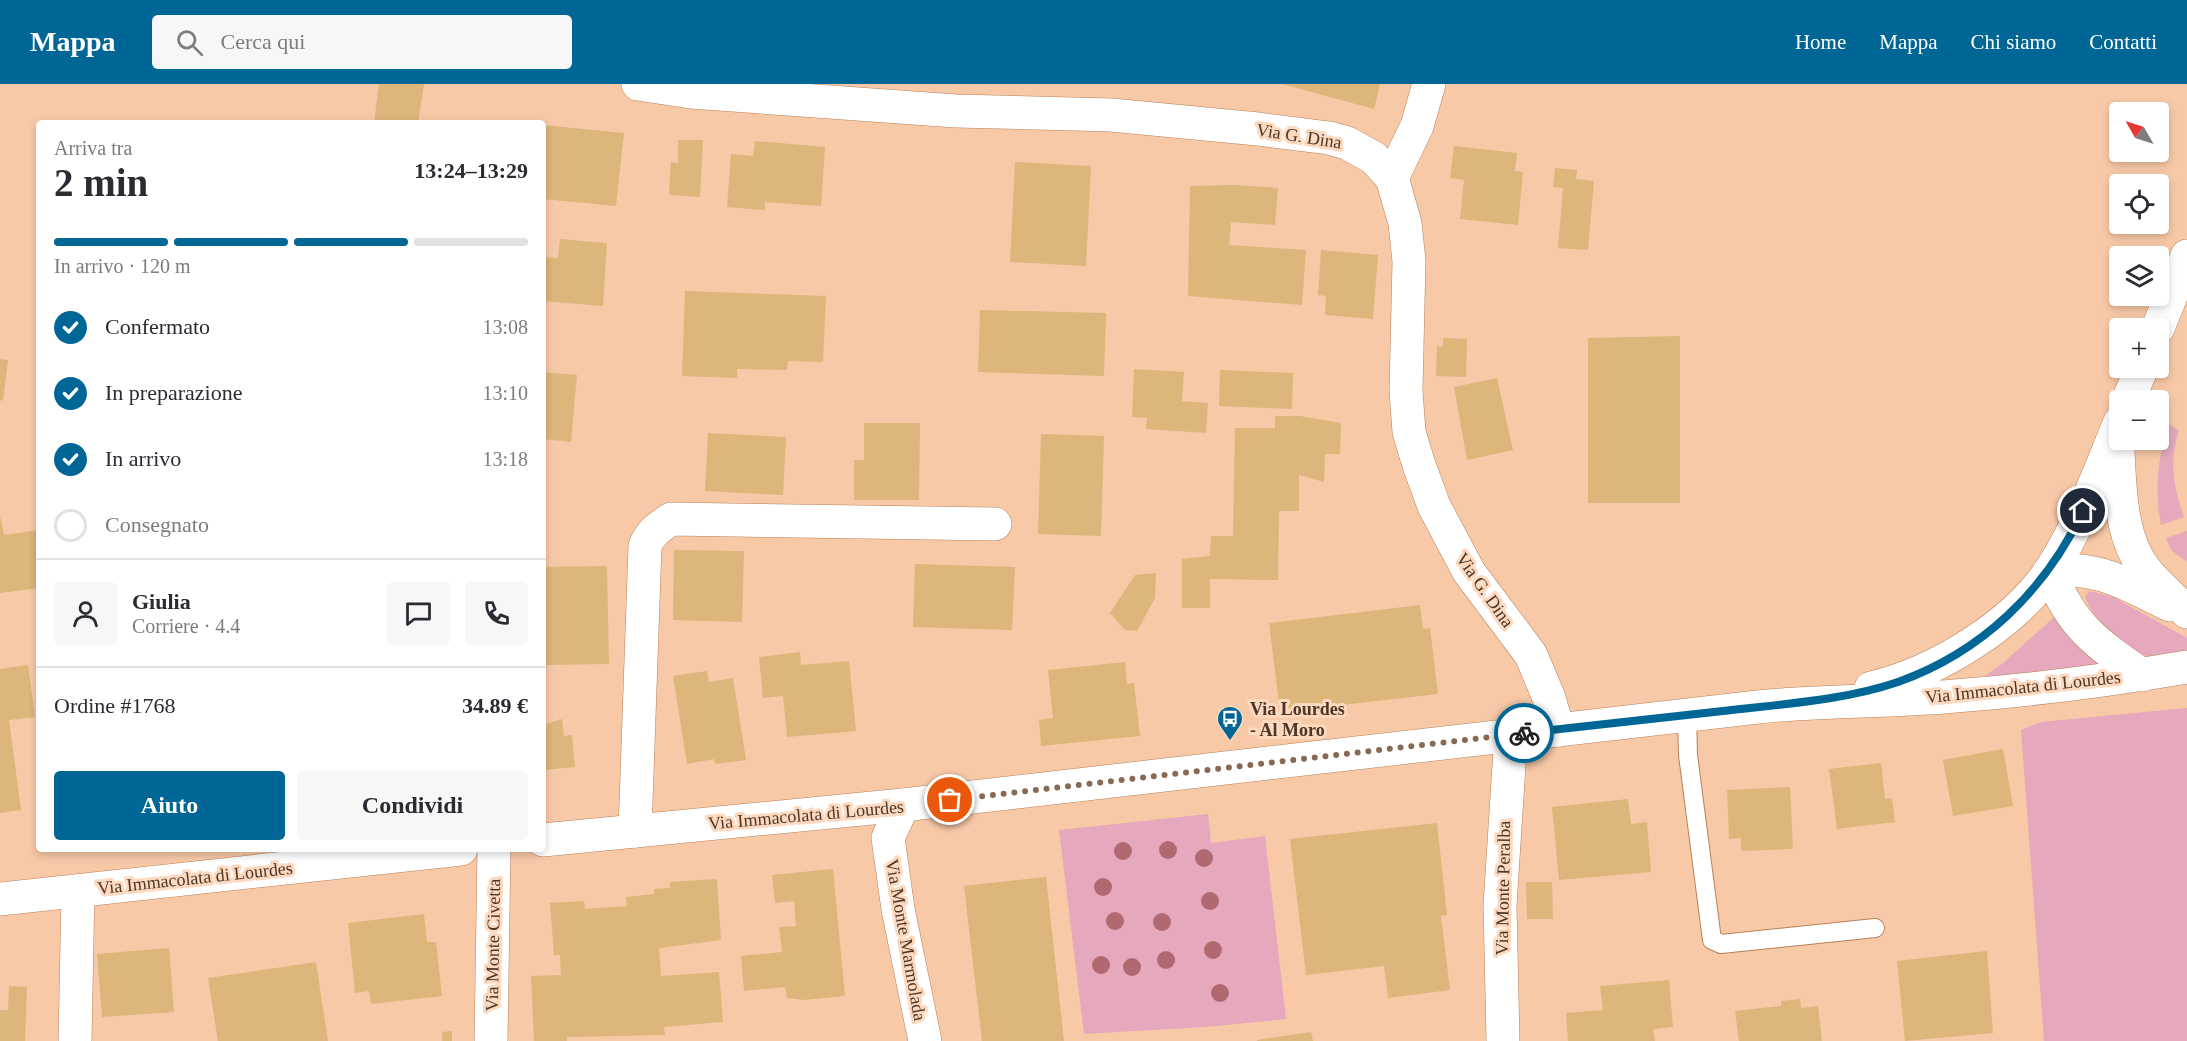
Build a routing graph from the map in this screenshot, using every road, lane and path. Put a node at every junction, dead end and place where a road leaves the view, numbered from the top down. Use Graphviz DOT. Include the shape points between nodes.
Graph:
graph roads {
  1 [pos="638,84"];
  2 [pos="1430,84"];
  3 [pos="1392,178"];
  4 [pos="2187,256"];
  5 [pos="2162,318"];
  6 [pos="2109,448"];
  7 [pos="2122,450"];
  8 [pos="995,524"];
  9 [pos="2050,571"];
  10 [pos="2187,612"];
  11 [pos="2187,667"];
  12 [pos="2142,675"];
  13 [pos="1820,700"];
  14 [pos="1687,715"];
  15 [pos="1558,729"];
  16 [pos="1511,734"];
  17 [pos="903,806"];
  18 [pos="635,831"];
  19 [pos="546,840"];
  20 [pos="434,852"];
  21 [pos="494,852"];
  22 [pos="78,891"];
  23 [pos="0,899"];
  24 [pos="1875,928"];
  25 [pos="75,1041"];
  26 [pos="491,1041"];
  27 [pos="926,1041"];
  28 [pos="1503,1041"];
  1 -- 3 [label="street, Via G. Dina" via="691,92 956,111 1111,115 1258,129 1347,143 1374,158"];
  2 -- 3 [label="street" via="1417,126"];
  3 -- 15 [label="street, Via G. Dina" via="1405,223 1409,261 1409,432 1434,506 1469,572 1531,655"];
  4 -- 5 [label="street"];
  6 -- 9 [label="street" via="2083,511"];
  7 -- 10 [label="street" via="2123,504 2131,545 2156,581"];
  8 -- 18 [label="street" via="671,519 659,527 645,546"];
  9 -- 10 [label="street" via="2077,568 2104,574"];
  9 -- 12 [label="street, Via Immacolata di Lourdes" via="2060,598 2078,625"];
  9 -- 13 [label="street" via="2005,620 1936,665 1897,682"];
  11 -- 12 [label="street, Via Immacolata di Lourdes"];
  12 -- 13 [label="street, Via Immacolata di Lourdes" via="1953,696"];
  13 -- 14 [label="street, Via Immacolata di Lourdes"];
  14 -- 15 [label="street, Via Immacolata di Lourdes"];
  14 -- 24 [label="lane" via="1688,755 1712,940 1721,944"];
  15 -- 16 [label="street, Via Immacolata di Lourdes"];
  16 -- 17 [label="street, Via Immacolata di Lourdes"];
  16 -- 28 [label="street, Via Monte Peralba" via="1500,905"];
  17 -- 18 [label="street, Via Immacolata di Lourdes"];
  17 -- 27 [label="street, Via Monte Marmolada" via="888,838 898,909"];
  18 -- 19 [label="street, Via Immacolata di Lourdes"];
  20 -- 22 [label="street, Via Immacolata di Lourdes"];
  21 -- 26 [label="street, Via Monte Civetta"];
  22 -- 23 [label="street, Via Immacolata di Lourdes"];
  22 -- 25 [label="street"];
}
